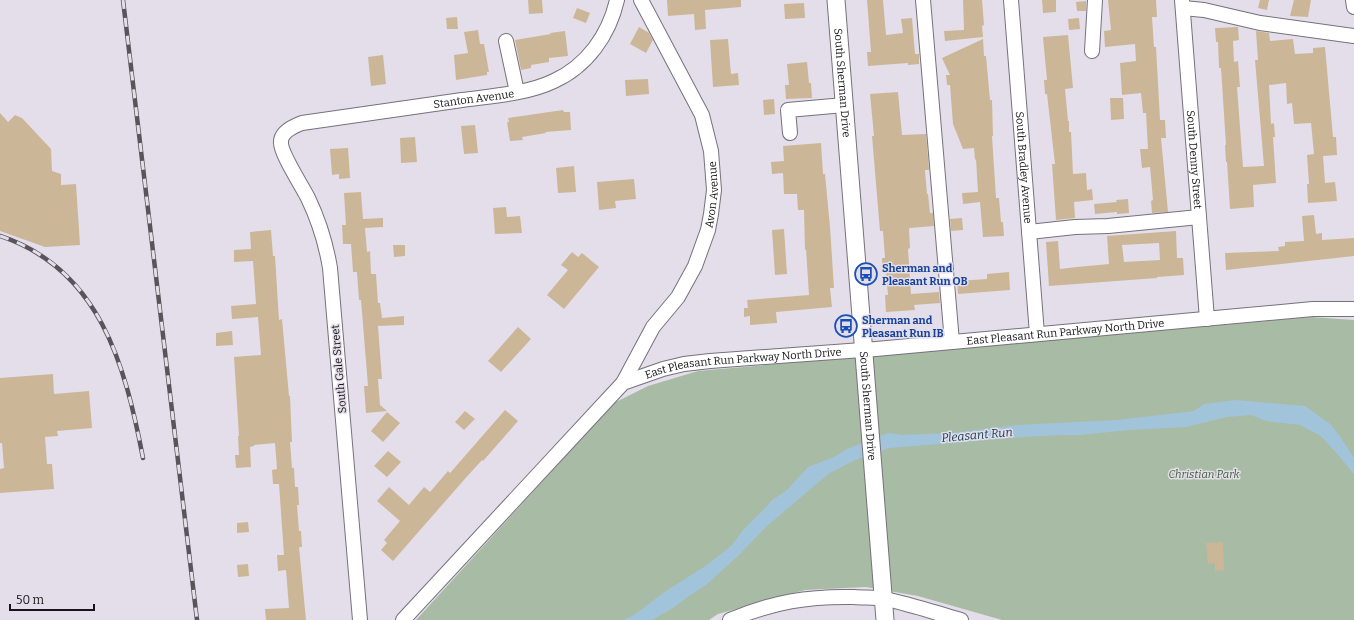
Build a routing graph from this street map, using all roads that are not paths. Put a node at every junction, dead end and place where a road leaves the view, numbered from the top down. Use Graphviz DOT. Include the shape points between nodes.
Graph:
graph roads {
  1 [pos="617,0"];
  2 [pos="641,0"];
  3 [pos="836,0"];
  4 [pos="923,0"];
  5 [pos="1011,0"];
  6 [pos="1094,0"];
  7 [pos="1353,0"];
  8 [pos="1182,4"];
  9 [pos="1354,7"];
  10 [pos="1354,36"];
  11 [pos="506,41"];
  12 [pos="1092,51"];
  13 [pos="517,92"];
  14 [pos="844,105"];
  15 [pos="288,130"];
  16 [pos="790,133"];
  17 [pos="1199,217"];
  18 [pos="1029,232"];
  19 [pos="1354,309"];
  20 [pos="1207,319"];
  21 [pos="1037,334"];
  22 [pos="952,342"];
  23 [pos="863,350"];
  24 [pos="623,383"];
  25 [pos="884,599"];
  26 [pos="360,620"];
  27 [pos="403,620"];
  28 [pos="730,620"];
  29 [pos="885,620"];
  30 [pos="961,620"];
  1 -- 13 [label="street, Stanton Avenue" via="605,33 582,62 553,82"];
  2 -- 24 [label="street, Avon Avenue" via="702,115 712,155 713,194 709,227 695,266 678,297 653,327"];
  3 -- 14 [label="main road, South Sherman Drive"];
  4 -- 22 [label="street"];
  5 -- 18 [label="street, South Bradley Avenue"];
  6 -- 12 [label="street"];
  7 -- 9 [label="street"];
  8 -- 10 [label="street" via="1260,23"];
  8 -- 17 [label="street, South Denny Street"];
  11 -- 13 [label="street"];
  13 -- 15 [label="street, Stanton Avenue" via="302,123"];
  14 -- 16 [label="street" via="788,110"];
  14 -- 23 [label="main road, South Sherman Drive"];
  15 -- 26 [label="street, South Gale Street" via="282,137 281,144 313,209 324,238 330,268"];
  17 -- 18 [label="street"];
  17 -- 20 [label="street, South Denny Street"];
  18 -- 21 [label="street, South Bradley Avenue"];
  19 -- 20 [label="street, East Pleasant Run Parkway North Drive" via="1324,309"];
  20 -- 21 [label="street, East Pleasant Run Parkway North Drive"];
  21 -- 22 [label="street, East Pleasant Run Parkway North Drive"];
  22 -- 23 [label="street, East Pleasant Run Parkway North Drive"];
  23 -- 24 [label="street, East Pleasant Run Parkway North Drive" via="694,362 663,369"];
  23 -- 25 [label="main road, South Sherman Drive"];
  24 -- 27 [label="street, East Pleasant Run Parkway North Drive"];
  25 -- 28 [label="street" via="803,599 767,607"];
  25 -- 29 [label="main road, South Sherman Drive"];
  25 -- 30 [label="street"];
}
